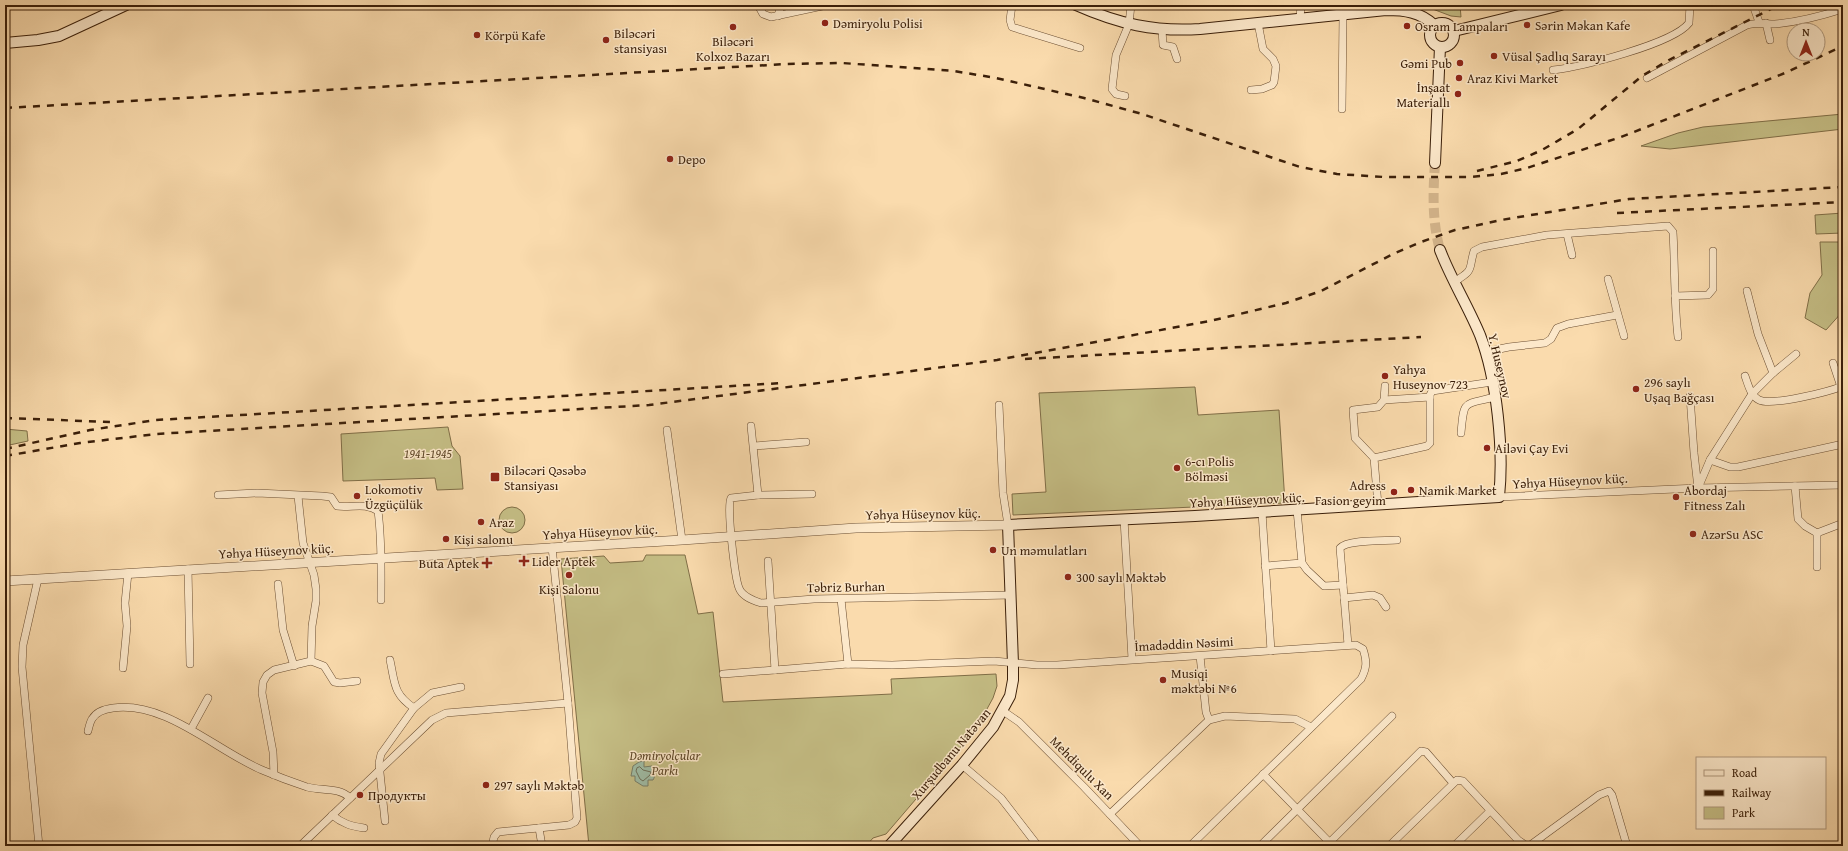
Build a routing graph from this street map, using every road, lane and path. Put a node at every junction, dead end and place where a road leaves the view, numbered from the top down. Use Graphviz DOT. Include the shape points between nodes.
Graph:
graph roads {
  1 [pos="126,5"];
  2 [pos="758,5"];
  3 [pos="781,5"];
  4 [pos="827,5"];
  5 [pos="1012,5"];
  6 [pos="1076,5"];
  7 [pos="1130,5"];
  8 [pos="1301,5"];
  9 [pos="1561,5"];
  10 [pos="1690,5"];
  11 [pos="1753,5"];
  12 [pos="1411,8"];
  13 [pos="1529,9"];
  14 [pos="1843,9"];
  15 [pos="1343,15"];
  16 [pos="778,16"];
  17 [pos="1300,19"];
  18 [pos="1258,23"];
  19 [pos="1763,23"];
  20 [pos="1129,24"];
  21 [pos="1434,25"];
  22 [pos="1162,30"];
  23 [pos="1454,31"];
  24 [pos="1770,40"];
  25 [pos="5,43"];
  26 [pos="1440,47"];
  27 [pos="1080,48"];
  28 [pos="1177,59"];
  29 [pos="1553,70"];
  30 [pos="1647,78"];
  31 [pos="1251,90"];
  32 [pos="1125,96"];
  33 [pos="1342,109"];
  34 [pos="1435,163"];
  35 [pos="1567,234"];
  36 [pos="1440,250"];
  37 [pos="1713,251"];
  38 [pos="1572,255"];
  39 [pos="1608,279"];
  40 [pos="1454,282"];
  41 [pos="1747,291"];
  42 [pos="1674,296"];
  43 [pos="1617,315"];
  44 [pos="1624,336"];
  45 [pos="1678,337"];
  46 [pos="1485,352"];
  47 [pos="1796,354"];
  48 [pos="1833,363"];
  49 [pos="1773,373"];
  50 [pos="1744,376"];
  51 [pos="1492,382"];
  52 [pos="1385,386"];
  53 [pos="1842,387"];
  54 [pos="1752,394"];
  55 [pos="1690,396"];
  56 [pos="1430,397"];
  57 [pos="1495,397"];
  58 [pos="1384,400"];
  59 [pos="999,405"];
  60 [pos="751,426"];
  61 [pos="667,430"];
  62 [pos="1461,433"];
  63 [pos="806,442"];
  64 [pos="1843,444"];
  65 [pos="754,446"];
  66 [pos="1374,458"];
  67 [pos="1710,460"];
  68 [pos="1843,485"];
  69 [pos="1795,486"];
  70 [pos="1698,488"];
  71 [pos="812,494"];
  72 [pos="218,495"];
  73 [pos="758,495"];
  74 [pos="298,496"];
  75 [pos="1499,497"];
  76 [pos="1378,505"];
  77 [pos="1297,510"];
  78 [pos="1262,512"];
  79 [pos="1124,519"];
  80 [pos="1843,523"];
  81 [pos="1008,525"];
  82 [pos="1817,533"];
  83 [pos="731,537"];
  84 [pos="682,540"];
  85 [pos="1397,540"];
  86 [pos="552,547"];
  87 [pos="382,558"];
  88 [pos="768,561"];
  89 [pos="308,563"];
  90 [pos="1302,563"];
  91 [pos="1265,566"];
  92 [pos="1817,567"];
  93 [pos="188,569"];
  94 [pos="128,573"];
  95 [pos="38,579"];
  96 [pos="5,581"];
  97 [pos="278,584"];
  98 [pos="1343,586"];
  99 [pos="1011,595"];
  100 [pos="1344,598"];
  101 [pos="841,599"];
  102 [pos="381,600"];
  103 [pos="771,602"];
  104 [pos="1386,607"];
  105 [pos="1352,645"];
  106 [pos="1272,651"];
  107 [pos="1200,656"];
  108 [pos="1132,659"];
  109 [pos="390,660"];
  110 [pos="311,661"];
  111 [pos="190,664"];
  112 [pos="848,664"];
  113 [pos="1013,664"];
  114 [pos="294,666"];
  115 [pos="124,668"];
  116 [pos="775,670"];
  117 [pos="723,674"];
  118 [pos="357,681"];
  119 [pos="461,687"];
  120 [pos="208,698"];
  121 [pos="568,703"];
  122 [pos="414,708"];
  123 [pos="1003,711"];
  124 [pos="1392,716"];
  125 [pos="1209,720"];
  126 [pos="1311,727"];
  127 [pos="191,729"];
  128 [pos="88,731"];
  129 [pos="962,765"];
  130 [pos="379,770"];
  131 [pos="1263,774"];
  132 [pos="274,775"];
  133 [pos="1453,783"];
  134 [pos="350,798"];
  135 [pos="1298,809"];
  136 [pos="1490,811"];
  137 [pos="1110,814"];
  138 [pos="332,815"];
  139 [pos="385,821"];
  140 [pos="364,828"];
  141 [pos="539,828"];
  142 [pos="1330,845"];
  143 [pos="39,846"];
  144 [pos="300,846"];
  145 [pos="492,846"];
  146 [pos="542,846"];
  147 [pos="889,846"];
  148 [pos="1038,846"];
  149 [pos="1140,846"];
  150 [pos="1190,846"];
  151 [pos="1260,846"];
  152 [pos="1389,846"];
  153 [pos="1454,846"];
  154 [pos="1528,846"];
  155 [pos="1627,846"];
  1 -- 25 [label="main road" via="59,36"];
  2 -- 16 [label="street" via="766,16"];
  3 -- 16 [label="street"];
  4 -- 16 [label="street"];
  5 -- 27 [label="street" via="1012,27"];
  6 -- 20 [label="main road"];
  7 -- 20 [label="street"];
  8 -- 17 [label="street"];
  9 -- 13 [label="main road"];
  10 -- 29 [label="street" via="1689,24 1670,37 1585,64"];
  11 -- 19 [label="street"];
  12 -- 15 [label="main road"];
  12 -- 21 [label="main road"];
  13 -- 23 [label="main road"];
  14 -- 19 [label="street" via="1811,19 1776,24"];
  15 -- 17 [label="main road"];
  15 -- 33 [label="street"];
  17 -- 18 [label="main road"];
  18 -- 22 [label="main road"];
  18 -- 31 [label="street" via="1263,49 1276,66 1272,85"];
  19 -- 24 [label="street"];
  19 -- 30 [label="street" via="1747,25"];
  20 -- 22 [label="main road"];
  20 -- 32 [label="street" via="1116,55 1112,89 1116,94"];
  21 -- 23 [label="main road" via="1446,23"];
  21 -- 26 [label="main road" via="1430,38"];
  22 -- 28 [label="street" via="1163,45 1173,47"];
  23 -- 26 [label="main road" via="1452,43"];
  26 -- 34 [label="main road"];
  35 -- 38 [label="street"];
  35 -- 40 [label="street" via="1534,237 1477,248 1470,271"];
  35 -- 42 [label="street" via="1668,226 1672,232 1676,280"];
  36 -- 40 [label="main road, Y. Huseynov"];
  37 -- 42 [label="street" via="1711,293"];
  39 -- 43 [label="street"];
  40 -- 46 [label="main road, Y. Huseynov" via="1475,323"];
  41 -- 49 [label="street" via="1758,334"];
  42 -- 45 [label="street"];
  43 -- 44 [label="street"];
  43 -- 46 [label="street" via="1557,328 1551,339 1545,343"];
  46 -- 51 [label="main road, Y. Huseynov"];
  47 -- 49 [label="street"];
  48 -- 53 [label="street"];
  49 -- 54 [label="street"];
  50 -- 54 [label="street"];
  51 -- 56 [label="street" via="1436,389 1432,390"];
  51 -- 57 [label="main road, Y. Huseynov"];
  52 -- 58 [label="street"];
  53 -- 54 [label="street" via="1772,401 1759,400"];
  54 -- 67 [label="street"];
  55 -- 70 [label="street"];
  56 -- 58 [label="street"];
  56 -- 66 [label="street" via="1430,443 1427,446"];
  57 -- 62 [label="street" via="1467,404 1463,408"];
  57 -- 75 [label="main road, Y. Huseynov" via="1502,472"];
  58 -- 66 [label="street" via="1375,408 1352,410 1355,438"];
  59 -- 81 [label="street" via="1003,493"];
  60 -- 65 [label="street"];
  61 -- 84 [label="street"];
  63 -- 65 [label="street"];
  64 -- 67 [label="street" via="1738,467"];
  65 -- 73 [label="street"];
  66 -- 76 [label="street"];
  67 -- 70 [label="street"];
  68 -- 69 [label="street, Yəhya Hüseynov küç."];
  69 -- 70 [label="street, Yəhya Hüseynov küç."];
  69 -- 82 [label="street" via="1798,519"];
  70 -- 75 [label="street, Yəhya Hüseynov küç."];
  71 -- 73 [label="street"];
  72 -- 74 [label="street" via="257,493"];
  73 -- 83 [label="street, Təbriz Burhan" via="729,500"];
  74 -- 87 [label="street" via="331,497 337,506 374,508 378,511"];
  74 -- 89 [label="street"];
  75 -- 76 [label="main road, Yəhya Hüseynov küç."];
  76 -- 77 [label="main road, Yəhya Hüseynov küç."];
  77 -- 78 [label="main road, Yəhya Hüseynov küç."];
  77 -- 90 [label="street"];
  78 -- 79 [label="main road, Yəhya Hüseynov küç."];
  78 -- 91 [label="street"];
  79 -- 81 [label="main road, Yəhya Hüseynov küç."];
  79 -- 108 [label="street"];
  80 -- 82 [label="street"];
  81 -- 83 [label="street, Yəhya Hüseynov küç." via="856,528"];
  81 -- 99 [label="main road, Xurşudbanu Natəvan"];
  82 -- 92 [label="street"];
  83 -- 84 [label="street, Yəhya Hüseynov küç."];
  83 -- 103 [label="street, Təbriz Burhan" via="739,589 754,601"];
  84 -- 86 [label="street, Yəhya Hüseynov küç."];
  85 -- 98 [label="street" via="1343,545 1340,548"];
  86 -- 87 [label="street, Yəhya Hüseynov küç."];
  86 -- 121 [label="street"];
  87 -- 89 [label="street, Yəhya Hüseynov küç."];
  87 -- 102 [label="street"];
  88 -- 103 [label="street"];
  89 -- 93 [label="street, Yəhya Hüseynov küç."];
  89 -- 110 [label="street" via="314,575 316,590"];
  90 -- 91 [label="street"];
  90 -- 98 [label="street" via="1324,586"];
  91 -- 106 [label="street"];
  93 -- 94 [label="street, Yəhya Hüseynov küç."];
  93 -- 111 [label="street"];
  94 -- 95 [label="street, Yəhya Hüseynov küç."];
  94 -- 115 [label="street" via="124,603 127,626"];
  95 -- 96 [label="street, Yəhya Hüseynov küç."];
  95 -- 143 [label="street" via="23,645 22,667"];
  97 -- 114 [label="street" via="283,630"];
  98 -- 100 [label="street"];
  99 -- 101 [label="street, Təbriz Burhan"];
  99 -- 113 [label="main road, Xurşudbanu Natəvan"];
  100 -- 104 [label="street" via="1373,595 1380,598"];
  100 -- 105 [label="street"];
  101 -- 103 [label="street, Təbriz Burhan"];
  101 -- 112 [label="street"];
  103 -- 116 [label="street"];
  105 -- 106 [label="street, İmadəddin Nəsimi"];
  105 -- 126 [label="street" via="1363,649 1366,670 1361,679"];
  106 -- 107 [label="street, İmadəddin Nəsimi"];
  107 -- 108 [label="street, İmadəddin Nəsimi"];
  107 -- 125 [label="street"];
  108 -- 113 [label="street, İmadəddin Nəsimi" via="1057,665"];
  109 -- 122 [label="street" via="396,690 402,700"];
  110 -- 114 [label="street"];
  110 -- 118 [label="street" via="324,666 334,682"];
  112 -- 113 [label="street, İmadəddin Nəsimi"];
  112 -- 116 [label="street, İmadəddin Nəsimi"];
  113 -- 123 [label="main road, Xurşudbanu Natəvan" via="1010,696"];
  114 -- 132 [label="street" via="274,670 263,682 262,693 273,752"];
  116 -- 117 [label="street, İmadəddin Nəsimi"];
  119 -- 122 [label="street" via="432,693"];
  120 -- 127 [label="street"];
  121 -- 130 [label="street" via="446,713 432,720"];
  121 -- 141 [label="street" via="577,818 569,825"];
  122 -- 130 [label="street" via="381,754"];
  123 -- 129 [label="main road, Xurşudbanu Natəvan"];
  123 -- 137 [label="street, Mehdiqulu Xan" via="1019,722"];
  124 -- 135 [label="street"];
  125 -- 126 [label="street" via="1225,716 1295,719"];
  125 -- 137 [label="street"];
  126 -- 131 [label="street"];
  127 -- 128 [label="street" via="146,710 120,707 97,713"];
  127 -- 132 [label="street" via="239,758"];
  129 -- 147 [label="main road, Xurşudbanu Natəvan"];
  129 -- 148 [label="street" via="1001,798"];
  130 -- 134 [label="street"];
  130 -- 139 [label="street"];
  131 -- 135 [label="street"];
  131 -- 150 [label="street"];
  132 -- 134 [label="street" via="308,787 340,790"];
  133 -- 136 [label="street" via="1462,780"];
  133 -- 142 [label="street" via="1426,752 1421,751"];
  133 -- 152 [label="street"];
  134 -- 138 [label="street"];
  135 -- 142 [label="street"];
  135 -- 151 [label="street"];
  136 -- 153 [label="street"];
  136 -- 154 [label="street" via="1518,840"];
  137 -- 149 [label="street, Mehdiqulu Xan"];
  138 -- 140 [label="street" via="350,826"];
  138 -- 144 [label="street"];
  141 -- 145 [label="street" via="498,832"];
  141 -- 146 [label="street"];
  154 -- 155 [label="street" via="1600,795 1609,792"];
}
